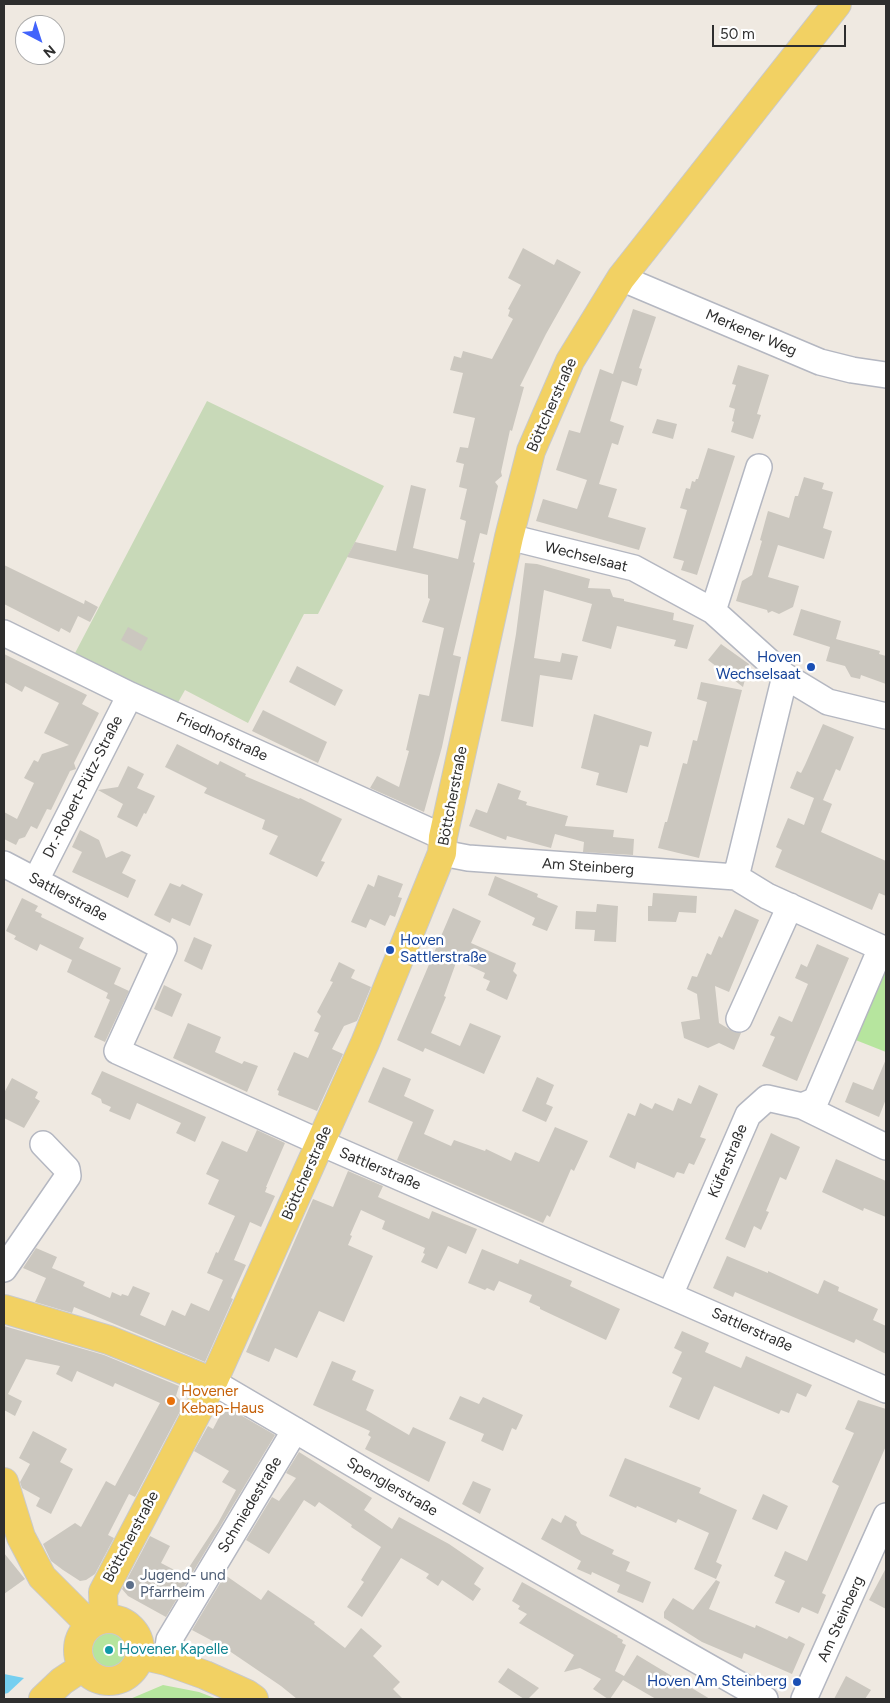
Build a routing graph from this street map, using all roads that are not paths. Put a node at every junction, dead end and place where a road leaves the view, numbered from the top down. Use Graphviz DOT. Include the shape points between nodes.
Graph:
graph roads {
  1 [pos="837,4"];
  2 [pos="621,278"];
  3 [pos="886,375"];
  4 [pos="759,467"];
  5 [pos="509,537"];
  6 [pos="713,611"];
  7 [pos="4,633"];
  8 [pos="785,676"];
  9 [pos="130,695"];
  10 [pos="886,716"];
  11 [pos="442,845"];
  12 [pos="4,864"];
  13 [pos="736,877"];
  14 [pos="36,880"];
  15 [pos="790,906"];
  16 [pos="884,949"];
  17 [pos="739,1019"];
  18 [pos="802,1106"];
  19 [pos="321,1143"];
  20 [pos="43,1144"];
  21 [pos="886,1147"];
  22 [pos="4,1269"];
  23 [pos="670,1294"];
  24 [pos="4,1309"];
  25 [pos="213,1382"];
  26 [pos="886,1390"];
  27 [pos="295,1430"];
  28 [pos="4,1482"];
  29 [pos="883,1532"];
  30 [pos="97,1622"];
  31 [pos="153,1658"];
  32 [pos="82,1667"];
  33 [pos="43,1699"];
  34 [pos="254,1699"];
  35 [pos="764,1699"];
  36 [pos="804,1699"];
  1 -- 2 [label="main road, Böttcherstraße"];
  2 -- 3 [label="street, Merkener Weg" via="820,362"];
  2 -- 5 [label="main road, Böttcherstraße" via="570,361 531,451"];
  4 -- 6 [label="street"];
  5 -- 6 [label="street, Wechselsaat" via="634,568"];
  5 -- 11 [label="main road, Böttcherstraße"];
  6 -- 8 [label="street, Wechselsaat"];
  7 -- 9 [label="street, Friedhofstraße"];
  8 -- 10 [label="street, Wechselsaat" via="828,702"];
  8 -- 13 [label="street"];
  9 -- 11 [label="street, Friedhofstraße"];
  9 -- 14 [label="street, Dr.-Robert-Pütz-Straße"];
  11 -- 13 [label="street, Am Steinberg" via="468,858"];
  11 -- 19 [label="main road, Böttcherstraße" via="365,1043"];
  12 -- 14 [label="street, Sattlerstraße"];
  13 -- 15 [label="street, Am Steinberg"];
  14 -- 19 [label="street, Sattlerstraße" via="164,948 117,1050"];
  15 -- 16 [label="street, Am Steinberg"];
  15 -- 17 [label="street"];
  16 -- 18 [label="street, Am Steinberg" via="816,1100"];
  18 -- 21 [label="street, Küferstraße"];
  18 -- 23 [label="street, Küferstraße" via="767,1098 748,1115"];
  19 -- 23 [label="street, Sattlerstraße"];
  19 -- 25 [label="main road, Böttcherstraße"];
  20 -- 22 [label="street" via="67,1169 68,1176"];
  23 -- 26 [label="street, Sattlerstraße"];
  24 -- 25 [label="main road, Spenglerstraße" via="109,1340"];
  25 -- 27 [label="street, Spenglerstraße"];
  25 -- 30 [label="main road, Böttcherstraße" via="103,1592"];
  27 -- 31 [label="street, Schmiedestraße" via="170,1640"];
  27 -- 35 [label="street, Spenglerstraße"];
  28 -- 30 [label="main road" via="21,1537 42,1577"];
  29 -- 36 [label="street, Am Steinberg"];
  30 -- 31 [label="main road" via="114,1619 123,1622"];
  30 -- 32 [label="main road" via="83,1632 78,1642 77,1652"];
  31 -- 32 [label="main road" via="137,1664 130,1673 112,1681 93,1677"];
  31 -- 34 [label="main road" via="205,1675"];
  32 -- 33 [label="main road"];
}
